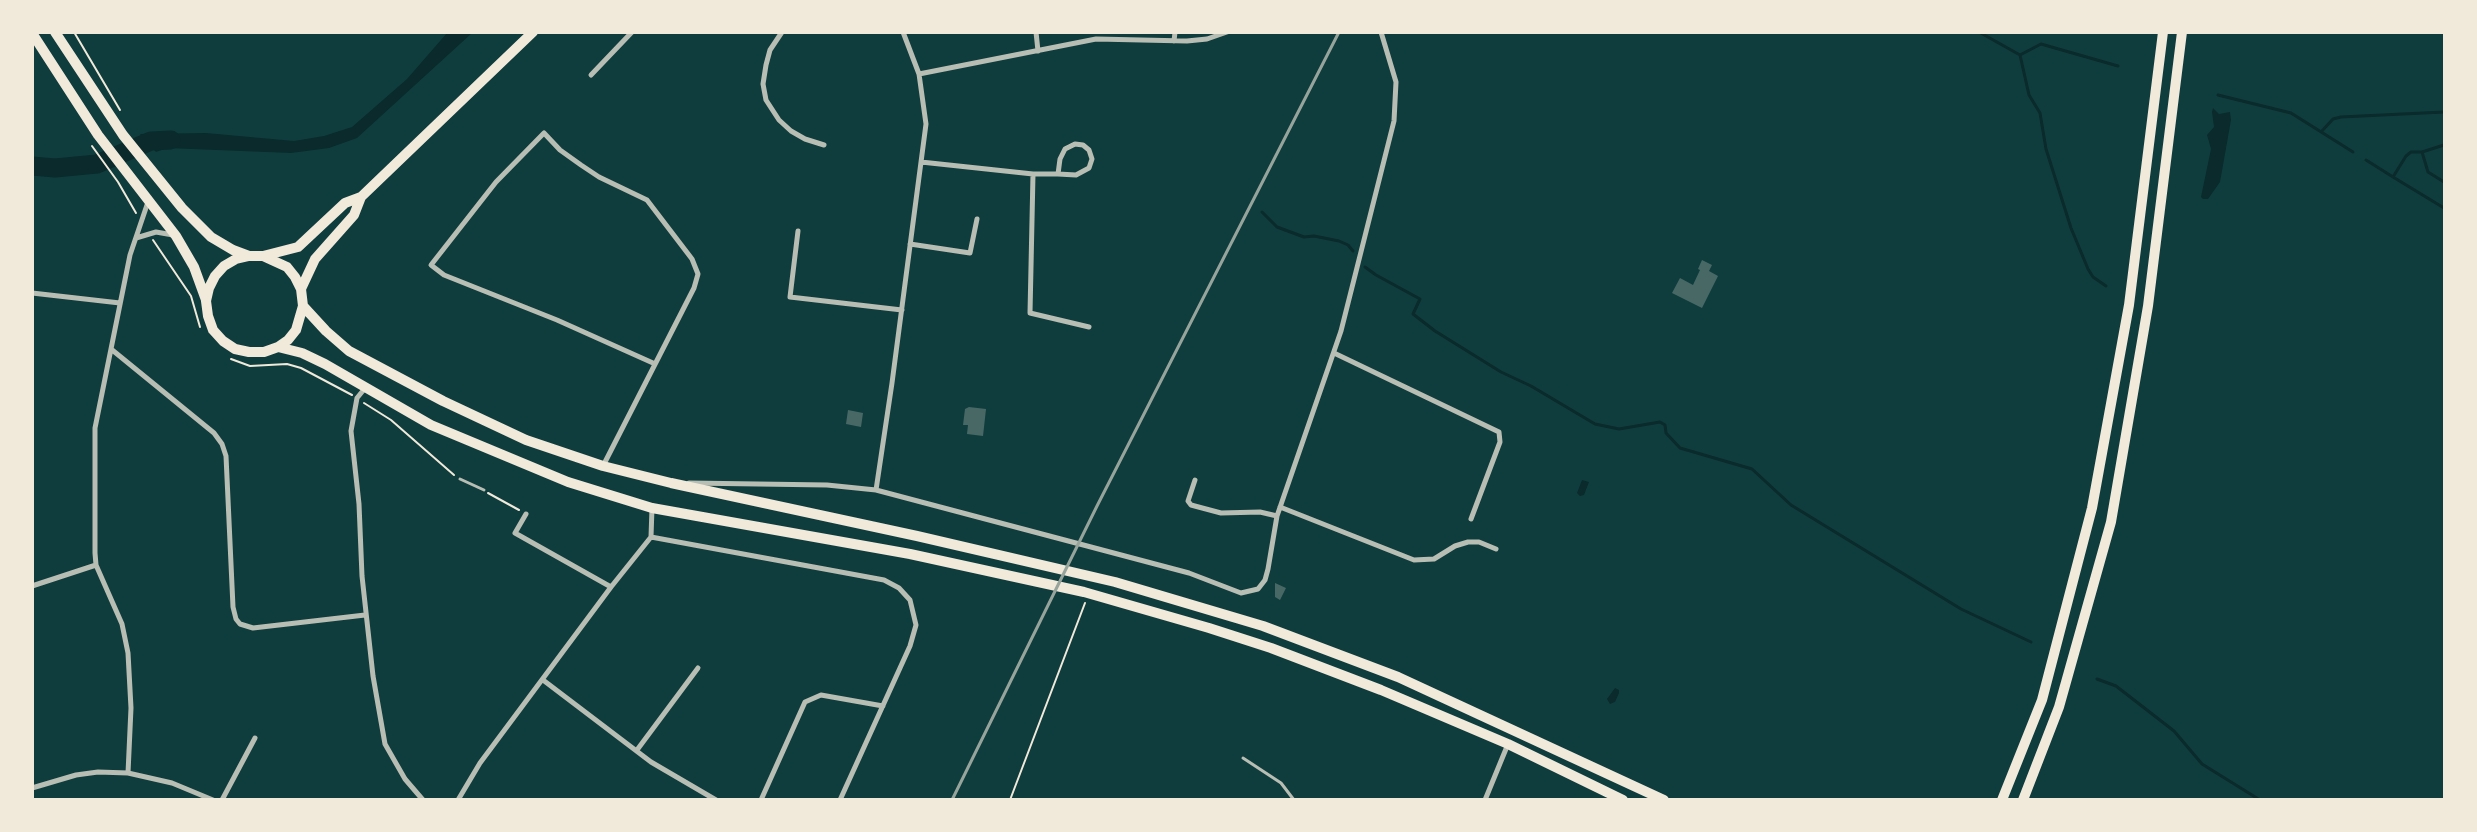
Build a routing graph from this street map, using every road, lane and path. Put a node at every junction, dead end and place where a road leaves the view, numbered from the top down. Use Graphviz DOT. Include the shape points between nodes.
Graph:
graph roads {
  1 [pos="55,32"];
  2 [pos="74,32"];
  3 [pos="533,32"];
  4 [pos="632,32"];
  5 [pos="782,32"];
  6 [pos="903,32"];
  7 [pos="1036,32"];
  8 [pos="1175,32"];
  9 [pos="1226,32"];
  10 [pos="1381,32"];
  11 [pos="2163,32"];
  12 [pos="2182,32"];
  13 [pos="32,33"];
  14 [pos="1174,41"];
  15 [pos="1038,51"];
  16 [pos="919,74"];
  17 [pos="591,75"];
  18 [pos="122,113"];
  19 [pos="90,143"];
  20 [pos="824,145"];
  21 [pos="921,162"];
  22 [pos="1033,174"];
  23 [pos="1058,174"];
  24 [pos="361,197"];
  25 [pos="149,200"];
  26 [pos="976,219"];
  27 [pos="142,223"];
  28 [pos="798,231"];
  29 [pos="148,234"];
  30 [pos="176,236"];
  31 [pos="136,238"];
  32 [pos="910,244"];
  33 [pos="249,256"];
  34 [pos="263,256"];
  35 [pos="301,289"];
  36 [pos="32,293"];
  37 [pos="206,301"];
  38 [pos="120,303"];
  39 [pos="303,306"];
  40 [pos="902,310"];
  41 [pos="1089,327"];
  42 [pos="201,329"];
  43 [pos="278,347"];
  44 [pos="111,349"];
  45 [pos="1334,353"];
  46 [pos="225,355"];
  47 [pos="653,363"];
  48 [pos="366,387"];
  49 [pos="357,398"];
  50 [pos="603,466"];
  51 [pos="460,479"];
  52 [pos="1195,480"];
  53 [pos="671,483"];
  54 [pos="484,490"];
  55 [pos="876,490"];
  56 [pos="1280,507"];
  57 [pos="652,508"];
  58 [pos="526,514"];
  59 [pos="1277,516"];
  60 [pos="1471,519"];
  61 [pos="651,537"];
  62 [pos="1496,549"];
  63 [pos="96,565"];
  64 [pos="32,586"];
  65 [pos="611,587"];
  66 [pos="1085,595"];
  67 [pos="366,615"];
  68 [pos="698,668"];
  69 [pos="543,680"];
  70 [pos="883,706"];
  71 [pos="255,738"];
  72 [pos="1508,744"];
  73 [pos="637,750"];
  74 [pos="1243,758"];
  75 [pos="128,773"];
  76 [pos="32,788"];
  77 [pos="213,800"];
  78 [pos="222,800"];
  79 [pos="423,800"];
  80 [pos="458,800"];
  81 [pos="716,800"];
  82 [pos="761,800"];
  83 [pos="840,800"];
  84 [pos="1010,800"];
  85 [pos="1294,800"];
  86 [pos="1485,800"];
  87 [pos="1623,800"];
  88 [pos="1664,800"];
  89 [pos="2002,800"];
  90 [pos="2022,800"];
  1 -- 33 [label="main road" via="124,137 182,208 211,237"];
  2 -- 18 [label="path"];
  3 -- 24 [label="main road"];
  4 -- 17 [label="street"];
  5 -- 20 [label="street" via="770,50 766,65 763,84 766,100 791,131"];
  6 -- 16 [label="street"];
  7 -- 15 [label="street"];
  8 -- 14 [label="street"];
  9 -- 14 [label="street" via="1207,39"];
  10 -- 45 [label="street" via="1394,73 1396,112"];
  11 -- 89 [label="main road" via="2129,306 2092,508 2042,700"];
  12 -- 90 [label="main road" via="2148,306 2111,522 2059,707"];
  13 -- 25 [label="main road" via="102,139"];
  14 -- 15 [label="street" via="1111,38"];
  15 -- 16 [label="street"];
  16 -- 21 [label="street" via="926,124"];
  19 -- 27 [label="path"];
  21 -- 22 [label="street"];
  21 -- 32 [label="street"];
  22 -- 23 [label="street"];
  22 -- 41 [label="street" via="1030,313"];
  23 -- 23 [label="street" via="1076,175 1086,171 1092,163 1089,150 1080,144 1068,146 1060,159"];
  24 -- 34 [label="main road" via="345,203 298,247"];
  24 -- 35 [label="main road" via="354,215 315,259"];
  25 -- 27 [label="street"];
  25 -- 30 [label="main road"];
  26 -- 32 [label="street" via="970,253"];
  27 -- 31 [label="street"];
  28 -- 40 [label="street" via="790,298"];
  29 -- 30 [label="street" via="156,232"];
  29 -- 31 [label="street"];
  29 -- 42 [label="path" via="191,296"];
  30 -- 37 [label="main road" via="194,267"];
  31 -- 38 [label="street"];
  32 -- 40 [label="street"];
  33 -- 34 [label="main road"];
  33 -- 37 [label="main road" via="224,266 212,282"];
  34 -- 35 [label="main road" via="287,267"];
  35 -- 39 [label="main road"];
  36 -- 38 [label="street"];
  37 -- 43 [label="main road" via="213,330 229,345 249,352 264,352"];
  38 -- 44 [label="street"];
  39 -- 43 [label="main road" via="296,330"];
  39 -- 50 [label="main road" via="349,352 526,440"];
  40 -- 55 [label="street"];
  43 -- 48 [label="main road" via="302,353"];
  44 -- 63 [label="street" via="95,428"];
  44 -- 67 [label="street" via="214,433 222,444 226,456 233,607 240,624 253,628"];
  45 -- 56 [label="street"];
  45 -- 60 [label="street" via="1499,432 1500,444"];
  46 -- 49 [label="path" via="250,366 287,364 301,368"];
  47 -- 47 [label="street" via="694,288 698,274 692,259 647,200 599,177 544,133 496,182 431,266 444,275"];
  47 -- 50 [label="street"];
  48 -- 49 [label="street"];
  48 -- 57 [label="main road" via="440,428 568,482"];
  49 -- 51 [label="path" via="391,420"];
  49 -- 67 [label="street" via="351,431"];
  50 -- 53 [label="main road"];
  51 -- 54 [label="lane"];
  52 -- 59 [label="street" via="1188,501 1190,504 1221,513 1260,512"];
  53 -- 55 [label="street" via="778,483"];
  53 -- 88 [label="main road" via="1091,577 1254,623 1398,677"];
  54 -- 58 [label="path"];
  55 -- 59 [label="street" via="1196,575 1241,593 1258,590 1265,580"];
  56 -- 59 [label="street"];
  56 -- 62 [label="street" via="1414,560 1434,559 1454,546 1468,542 1479,542"];
  57 -- 61 [label="street"];
  57 -- 66 [label="main road" via="910,554"];
  58 -- 65 [label="street" via="514,533"];
  61 -- 65 [label="street"];
  61 -- 70 [label="street" via="884,580 899,588 910,600 916,625"];
  63 -- 64 [label="street"];
  63 -- 75 [label="street" via="122,624 128,653 131,708"];
  65 -- 69 [label="street"];
  66 -- 72 [label="main road" via="1249,641 1381,690"];
  66 -- 84 [label="path"];
  67 -- 79 [label="street" via="385,744 404,779"];
  68 -- 73 [label="street"];
  69 -- 73 [label="street"];
  69 -- 80 [label="street" via="480,763"];
  70 -- 82 [label="street" via="821,695 805,702"];
  70 -- 83 [label="street"];
  71 -- 78 [label="street"];
  72 -- 86 [label="street"];
  72 -- 87 [label="main road"];
  73 -- 81 [label="street" via="671,775"];
  74 -- 85 [label="lane" via="1281,783"];
  75 -- 76 [label="street" via="76,775"];
  75 -- 77 [label="street" via="172,783"];
}
